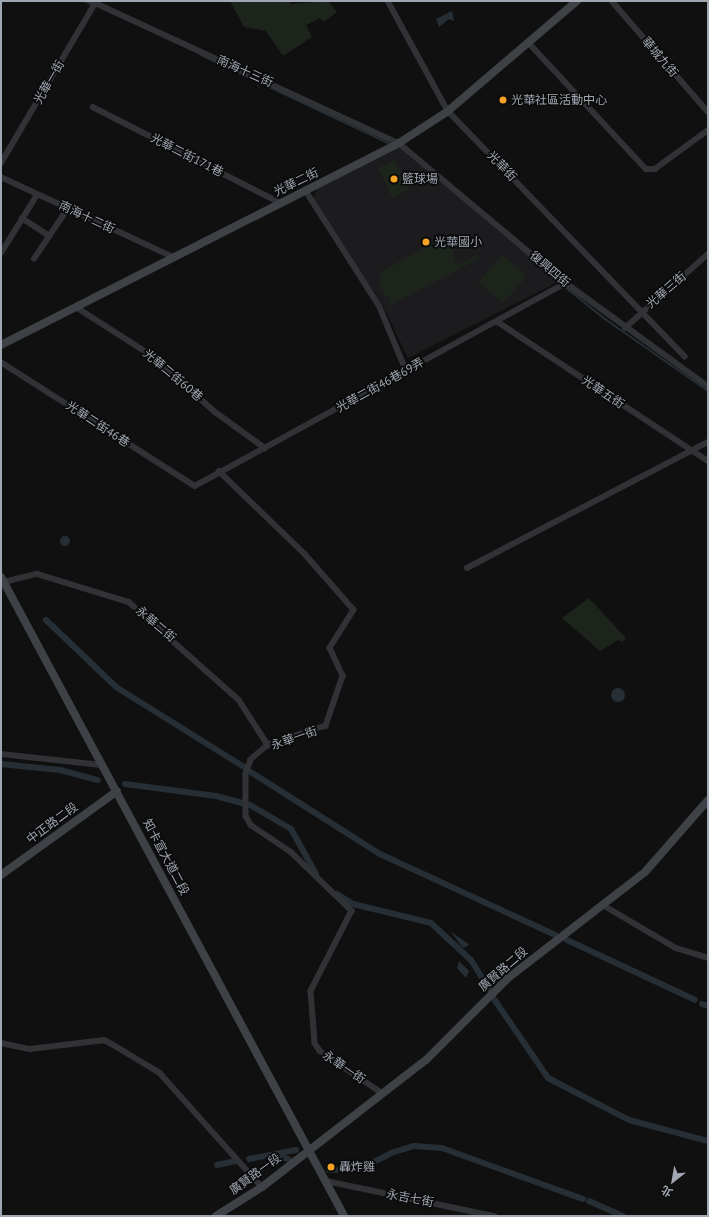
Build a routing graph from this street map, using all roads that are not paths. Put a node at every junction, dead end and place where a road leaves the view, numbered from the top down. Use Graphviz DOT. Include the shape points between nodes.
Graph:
graph roads {
  1 [pos="388,1"];
  2 [pos="577,1"];
  3 [pos="612,1"];
  4 [pos="94,2"];
  5 [pos="529,43"];
  6 [pos="93,107"];
  7 [pos="448,110"];
  8 [pos="708,112"];
  9 [pos="708,130"];
  10 [pos="399,143"];
  11 [pos="1,163"];
  12 [pos="1,177"];
  13 [pos="306,191"];
  14 [pos="37,195"];
  15 [pos="281,203"];
  16 [pos="68,208"];
  17 [pos="22,218"];
  18 [pos="50,236"];
  19 [pos="1,253"];
  20 [pos="708,254"];
  21 [pos="173,257"];
  22 [pos="34,259"];
  23 [pos="566,283"];
  24 [pos="76,307"];
  25 [pos="643,310"];
  26 [pos="498,322"];
  27 [pos="625,328"];
  28 [pos="1,345"];
  29 [pos="684,356"];
  30 [pos="1,362"];
  31 [pos="406,370"];
  32 [pos="708,386"];
  33 [pos="708,442"];
  34 [pos="265,448"];
  35 [pos="692,451"];
  36 [pos="708,461"];
  37 [pos="219,471"];
  38 [pos="195,486"];
  39 [pos="467,568"];
  40 [pos="2,579"];
  41 [pos="268,745"];
  42 [pos="1,754"];
  43 [pos="102,765"];
  44 [pos="117,791"];
  45 [pos="708,800"];
  46 [pos="1,875"];
  47 [pos="603,905"];
  48 [pos="708,958"];
  49 [pos="1,1043"];
  50 [pos="382,1093"];
  51 [pos="307,1150"];
  52 [pos="326,1181"];
  53 [pos="262,1187"];
  54 [pos="216,1216"];
  55 [pos="344,1216"];
  56 [pos="494,1216"];
  1 -- 7 [label="street, 光華街"];
  2 -- 5 [label="street, 光華二街"];
  3 -- 8 [label="street, 華城九街"];
  4 -- 10 [label="street, 南海十三街"];
  4 -- 11 [label="street, 光華一街"];
  5 -- 7 [label="street, 光華二街"];
  5 -- 9 [label="street" via="646,169 655,169"];
  6 -- 15 [label="street, 光華二街171巷"];
  7 -- 10 [label="street, 光華二街"];
  7 -- 25 [label="street, 光華街"];
  10 -- 13 [label="street, 光華二街"];
  10 -- 23 [label="street, 復興四街"];
  12 -- 14 [label="street, 南海十二街"];
  13 -- 15 [label="street, 光華二街"];
  13 -- 31 [label="street" via="379,305"];
  14 -- 16 [label="street, 南海十二街"];
  14 -- 17 [label="street"];
  15 -- 21 [label="street, 光華二街"];
  16 -- 18 [label="street"];
  16 -- 21 [label="street, 南海十二街"];
  17 -- 18 [label="street"];
  17 -- 19 [label="street"];
  18 -- 22 [label="street"];
  20 -- 25 [label="street, 光華三街"];
  21 -- 24 [label="street, 光華二街"];
  23 -- 26 [label="street, 光華二街46巷69弄"];
  23 -- 27 [label="street, 復興四街"];
  24 -- 28 [label="street, 光華二街"];
  24 -- 34 [label="street, 光華二街60巷" via="151,355 214,411"];
  25 -- 27 [label="street, 光華三街"];
  25 -- 29 [label="street, 光華街"];
  26 -- 31 [label="street, 光華二街46巷69弄"];
  26 -- 35 [label="street, 光華五街"];
  27 -- 32 [label="street, 復興四街"];
  30 -- 38 [label="street, 光華二街46巷"];
  31 -- 34 [label="street, 光華二街46巷69弄"];
  33 -- 35 [label="street"];
  34 -- 37 [label="street, 光華二街46巷69弄"];
  35 -- 36 [label="street, 光華五街"];
  35 -- 39 [label="street"];
  37 -- 38 [label="street, 光華二街46巷69弄"];
  37 -- 41 [label="street, 永華一街" via="305,554 354,610 330,648 343,676 326,726"];
  40 -- 41 [label="street, 永華二街" via="37,574 108,593 134,605 239,700"];
  40 -- 43 [label="street, 知卡宣大道二段"];
  41 -- 50 [label="street, 永華一街" via="248,765 247,819 291,852 352,911 310,991 316,1046"];
  42 -- 43 [label="street"];
  43 -- 44 [label="street, 知卡宣大道二段"];
  44 -- 46 [label="street, 中正路二段"];
  44 -- 51 [label="street, 知卡宣大道二段"];
  45 -- 47 [label="street, 廣賢路二段" via="645,872"];
  47 -- 48 [label="street" via="676,948"];
  47 -- 50 [label="street, 廣賢路二段" via="508,978 426,1060"];
  49 -- 53 [label="street" via="30,1049 104,1040 116,1046 160,1074"];
  50 -- 51 [label="street, 廣賢路二段"];
  51 -- 52 [label="street, 知卡宣大道二段"];
  51 -- 53 [label="street, 廣賢路一段"];
  52 -- 55 [label="street, 知卡宣大道二段"];
  52 -- 56 [label="street, 永吉七街"];
  53 -- 54 [label="street, 廣賢路一段"];
}
